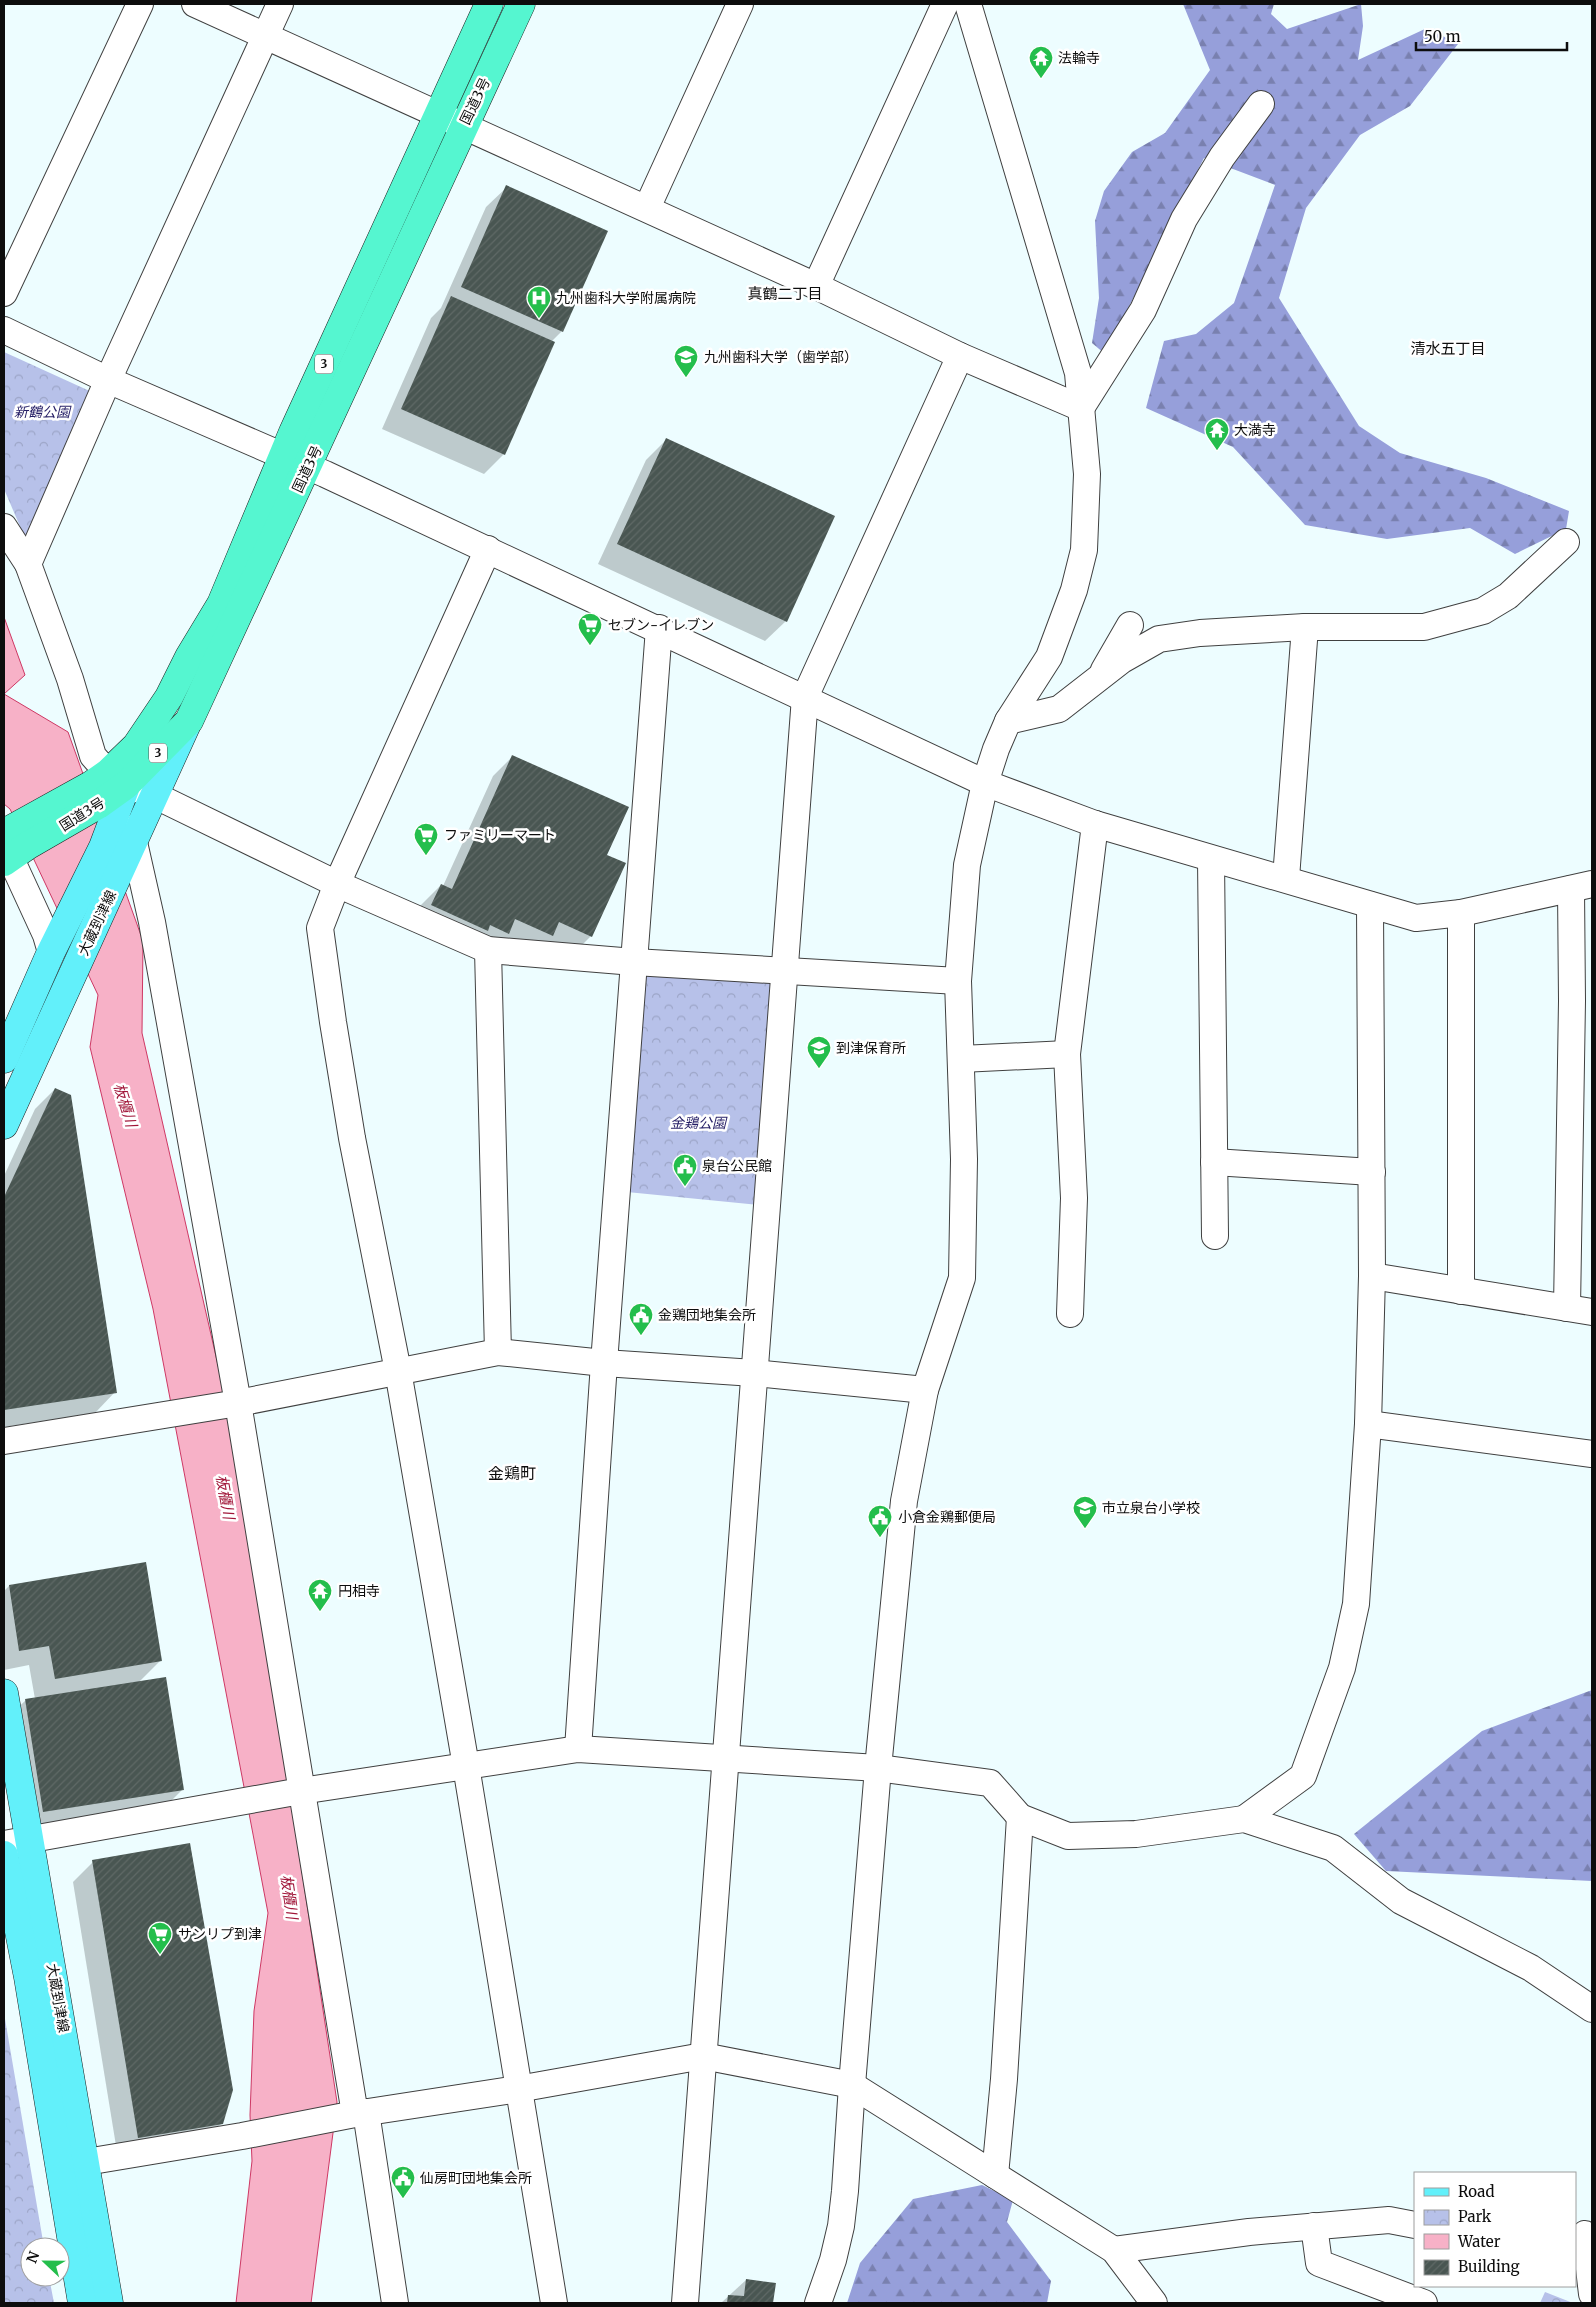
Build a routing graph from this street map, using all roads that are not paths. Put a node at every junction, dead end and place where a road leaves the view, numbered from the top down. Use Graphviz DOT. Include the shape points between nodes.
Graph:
graph roads {
  1 [pos="140,4"];
  2 [pos="195,4"];
  3 [pos="280,4"];
  4 [pos="489,4"];
  5 [pos="521,4"];
  6 [pos="740,4"];
  7 [pos="945,4"];
  8 [pos="968,4"];
  9 [pos="265,36"];
  10 [pos="1261,104"];
  11 [pos="438,114"];
  12 [pos="463,127"];
  13 [pos="647,208"];
  14 [pos="816,286"];
  15 [pos="4,293"];
  16 [pos="4,330"];
  17 [pos="960,356"];
  18 [pos="108,380"];
  19 [pos="1081,408"];
  20 [pos="283,456"];
  21 [pos="308,468"];
  22 [pos="4,527"];
  23 [pos="1566,542"];
  24 [pos="488,549"];
  25 [pos="28,564"];
  26 [pos="1130,625"];
  27 [pos="1305,627"];
  28 [pos="659,628"];
  29 [pos="1102,675"];
  30 [pos="805,697"];
  31 [pos="189,720"];
  32 [pos="1008,721"];
  33 [pos="985,783"];
  34 [pos="106,787"];
  35 [pos="154,794"];
  36 [pos="1094,824"];
  37 [pos="132,844"];
  38 [pos="13,845"];
  39 [pos="1211,859"];
  40 [pos="1286,878"];
  41 [pos="337,884"];
  42 [pos="1581,887"];
  43 [pos="1370,905"];
  44 [pos="1462,914"];
  45 [pos="55,946"];
  46 [pos="488,950"];
  47 [pos="634,962"];
  48 [pos="784,970"];
  49 [pos="958,981"];
  50 [pos="1582,1002"];
  51 [pos="1067,1054"];
  52 [pos="4,1059"];
  53 [pos="961,1059"];
  54 [pos="4,1125"];
  55 [pos="1214,1162"];
  56 [pos="1372,1172"];
  57 [pos="1215,1236"];
  58 [pos="1372,1276"];
  59 [pos="1461,1291"];
  60 [pos="1567,1308"];
  61 [pos="1592,1312"];
  62 [pos="1070,1314"];
  63 [pos="498,1352"];
  64 [pos="604,1363"];
  65 [pos="398,1371"];
  66 [pos="754,1373"];
  67 [pos="925,1390"];
  68 [pos="238,1403"];
  69 [pos="1368,1424"];
  70 [pos="4,1442"];
  71 [pos="1592,1454"];
  72 [pos="4,1693"];
  73 [pos="578,1749"];
  74 [pos="726,1759"];
  75 [pos="466,1766"];
  76 [pos="878,1768"];
  77 [pos="301,1791"];
  78 [pos="1020,1818"];
  79 [pos="1244,1819"];
  80 [pos="30,1839"];
  81 [pos="4,1844"];
  82 [pos="4,1855"];
  83 [pos="1592,2009"];
  84 [pos="703,2056"];
  85 [pos="852,2085"];
  86 [pos="518,2089"];
  87 [pos="360,2113"];
  88 [pos="86,2162"];
  89 [pos="995,2176"];
  90 [pos="1314,2226"];
  91 [pos="1414,2226"];
  92 [pos="1585,2234"];
  93 [pos="1114,2250"];
  94 [pos="1571,2287"];
  95 [pos="1592,2295"];
  96 [pos="82,2303"];
  97 [pos="109,2303"];
  98 [pos="395,2303"];
  99 [pos="554,2303"];
  100 [pos="685,2303"];
  101 [pos="818,2303"];
  102 [pos="1154,2303"];
  103 [pos="1424,2303"];
  1 -- 15 [label="street"];
  2 -- 9 [label="street"];
  3 -- 9 [label="street"];
  4 -- 11 [label="highway, 国道3号 / 3"];
  5 -- 12 [label="highway, 国道3号 / 3"];
  6 -- 13 [label="street"];
  7 -- 14 [label="street"];
  8 -- 19 [label="street" via="1078,373"];
  9 -- 11 [label="street"];
  9 -- 18 [label="street"];
  10 -- 19 [label="street" via="1222,157 1184,219 1143,310"];
  11 -- 12 [label="street"];
  11 -- 20 [label="highway, 国道3号 / 3"];
  12 -- 13 [label="street"];
  12 -- 21 [label="highway, 国道3号 / 3"];
  13 -- 14 [label="street"];
  14 -- 17 [label="street"];
  16 -- 18 [label="street"];
  17 -- 19 [label="street"];
  17 -- 30 [label="street"];
  18 -- 20 [label="street"];
  18 -- 25 [label="street"];
  19 -- 32 [label="street" via="1087,474 1084,550 1074,590 1049,656"];
  20 -- 21 [label="street"];
  20 -- 34 [label="highway, 国道3号 / 3" via="221,604 154,721"];
  21 -- 24 [label="street"];
  21 -- 31 [label="highway, 国道3号 / 3"];
  22 -- 25 [label="street"];
  23 -- 27 [label="street" via="1508,596 1483,611 1424,627"];
  24 -- 28 [label="street"];
  24 -- 41 [label="street"];
  25 -- 34 [label="street"];
  26 -- 29 [label="street"];
  27 -- 29 [label="street" via="1200,633 1159,639"];
  27 -- 40 [label="street"];
  28 -- 30 [label="street"];
  28 -- 47 [label="street"];
  29 -- 32 [label="street" via="1059,709"];
  30 -- 33 [label="street"];
  30 -- 48 [label="street"];
  31 -- 34 [label="highway, 国道3号 / 3"];
  31 -- 35 [label="main road, 大蔵到津線"];
  32 -- 33 [label="street"];
  33 -- 36 [label="street"];
  33 -- 49 [label="street" via="967,865"];
  34 -- 35 [label="street"];
  34 -- 37 [label="street"];
  34 -- 38 [label="highway, 国道3号 / 3"];
  34 -- 45 [label="main road, 大蔵到津線" via="103,847"];
  35 -- 37 [label="main road, 大蔵到津線"];
  35 -- 41 [label="street"];
  36 -- 39 [label="street"];
  36 -- 51 [label="street"];
  37 -- 54 [label="main road, 大蔵到津線"];
  37 -- 68 [label="street" via="152,922"];
  38 -- 45 [label="street" via="46,935"];
  39 -- 40 [label="street"];
  39 -- 55 [label="street"];
  40 -- 43 [label="street"];
  41 -- 46 [label="street"];
  41 -- 65 [label="street" via="320,928 352,1138"];
  42 -- 44 [label="street"];
  42 -- 50 [label="street"];
  43 -- 44 [label="street" via="1416,918"];
  43 -- 56 [label="street"];
  44 -- 59 [label="street"];
  45 -- 52 [label="main road, 大蔵到津線"];
  46 -- 47 [label="street"];
  46 -- 63 [label="street"];
  47 -- 48 [label="street"];
  47 -- 64 [label="street"];
  48 -- 49 [label="street"];
  48 -- 66 [label="street"];
  49 -- 53 [label="street"];
  50 -- 60 [label="street"];
  51 -- 53 [label="street"];
  51 -- 62 [label="street" via="1074,1198"];
  53 -- 67 [label="street" via="964,1159 962,1278"];
  55 -- 56 [label="street"];
  55 -- 57 [label="street"];
  56 -- 58 [label="street"];
  58 -- 59 [label="street"];
  58 -- 69 [label="street"];
  59 -- 60 [label="street"];
  60 -- 61 [label="street"];
  63 -- 64 [label="street"];
  63 -- 65 [label="street"];
  64 -- 66 [label="street"];
  64 -- 73 [label="street"];
  65 -- 68 [label="street"];
  65 -- 75 [label="street"];
  66 -- 67 [label="street"];
  66 -- 74 [label="street"];
  67 -- 76 [label="street" via="904,1501"];
  68 -- 70 [label="street"];
  68 -- 77 [label="street"];
  69 -- 71 [label="street"];
  69 -- 79 [label="street" via="1356,1604 1342,1668 1303,1776"];
  72 -- 80 [label="main road, 大蔵到津線"];
  73 -- 74 [label="street"];
  73 -- 75 [label="street"];
  74 -- 76 [label="street"];
  74 -- 84 [label="street"];
  75 -- 77 [label="street"];
  75 -- 86 [label="street"];
  76 -- 78 [label="street" via="990,1783"];
  76 -- 85 [label="street"];
  77 -- 80 [label="street"];
  77 -- 87 [label="street"];
  78 -- 79 [label="street" via="1068,1836 1136,1834"];
  78 -- 89 [label="street"];
  79 -- 83 [label="street" via="1333,1848 1402,1901 1531,1968"];
  80 -- 81 [label="street"];
  80 -- 88 [label="main road, 大蔵到津線"];
  82 -- 96 [label="main road, 大蔵到津線" via="28,1977"];
  84 -- 85 [label="street"];
  84 -- 86 [label="street"];
  84 -- 100 [label="street"];
  85 -- 89 [label="street"];
  85 -- 101 [label="street" via="841,2226"];
  86 -- 87 [label="street"];
  86 -- 99 [label="street"];
  87 -- 88 [label="street"];
  87 -- 98 [label="street"];
  88 -- 97 [label="main road, 大蔵到津線"];
  89 -- 93 [label="street"];
  90 -- 91 [label="street" via="1389,2220"];
  90 -- 93 [label="street"];
  90 -- 103 [label="street" via="1319,2262"];
  92 -- 95 [label="street"];
  93 -- 102 [label="street"];
  94 -- 95 [label="street"];
}
